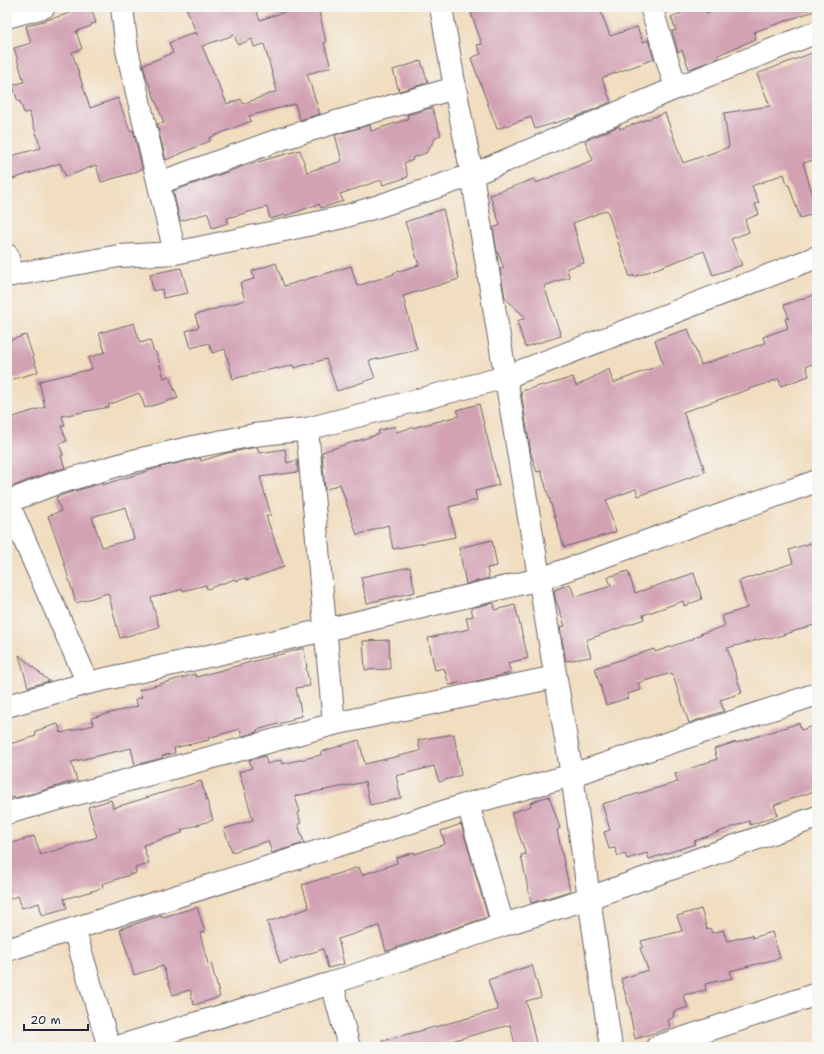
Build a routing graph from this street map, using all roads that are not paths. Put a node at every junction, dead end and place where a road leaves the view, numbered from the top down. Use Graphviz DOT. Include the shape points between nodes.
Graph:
graph roads {
  1 [pos="44,7"];
  2 [pos="122,7"];
  3 [pos="441,7"];
  4 [pos="651,7"];
  5 [pos="7,17"];
  6 [pos="817,32"];
  7 [pos="455,88"];
  8 [pos="676,88"];
  9 [pos="472,174"];
  10 [pos="159,183"];
  11 [pos="175,253"];
  12 [pos="817,257"];
  13 [pos="9,268"];
  14 [pos="506,377"];
  15 [pos="306,429"];
  16 [pos="817,481"];
  17 [pos="7,501"];
  18 [pos="540,579"];
  19 [pos="325,630"];
  20 [pos="555,676"];
  21 [pos="88,683"];
  22 [pos="817,694"];
  23 [pos="7,706"];
  24 [pos="334,724"];
  25 [pos="572,775"];
  26 [pos="468,804"];
  27 [pos="7,813"];
  28 [pos="817,817"];
  29 [pos="589,898"];
  30 [pos="503,925"];
  31 [pos="74,929"];
  32 [pos="7,950"];
  33 [pos="332,983"];
  34 [pos="817,994"];
  35 [pos="109,1047"];
  36 [pos="117,1047"];
  37 [pos="349,1047"];
  38 [pos="611,1047"];
  39 [pos="657,1047"];
  1 -- 5 [label="street"];
  2 -- 10 [label="street" via="129,56"];
  3 -- 7 [label="street"];
  4 -- 8 [label="street"];
  6 -- 8 [label="street"];
  7 -- 9 [label="street"];
  7 -- 10 [label="street" via="281,139"];
  8 -- 9 [label="street"];
  9 -- 11 [label="street" via="343,217"];
  9 -- 14 [label="street"];
  10 -- 11 [label="street"];
  11 -- 13 [label="street" via="119,256"];
  12 -- 14 [label="street"];
  14 -- 15 [label="street"];
  14 -- 18 [label="street"];
  15 -- 17 [label="street" via="254,435 190,447 54,484"];
  15 -- 19 [label="street"];
  16 -- 18 [label="street"];
  17 -- 21 [label="street"];
  18 -- 19 [label="street"];
  18 -- 20 [label="street"];
  19 -- 21 [label="street"];
  19 -- 24 [label="street"];
  20 -- 24 [label="street"];
  20 -- 25 [label="street"];
  21 -- 23 [label="street"];
  22 -- 25 [label="street"];
  24 -- 27 [label="street"];
  25 -- 26 [label="street"];
  25 -- 29 [label="street"];
  26 -- 30 [label="street"];
  26 -- 31 [label="street"];
  28 -- 29 [label="street"];
  29 -- 30 [label="street"];
  29 -- 38 [label="street"];
  30 -- 33 [label="street"];
  31 -- 32 [label="street"];
  31 -- 35 [label="street"];
  33 -- 36 [label="street"];
  33 -- 37 [label="street"];
  34 -- 39 [label="street"];
}
